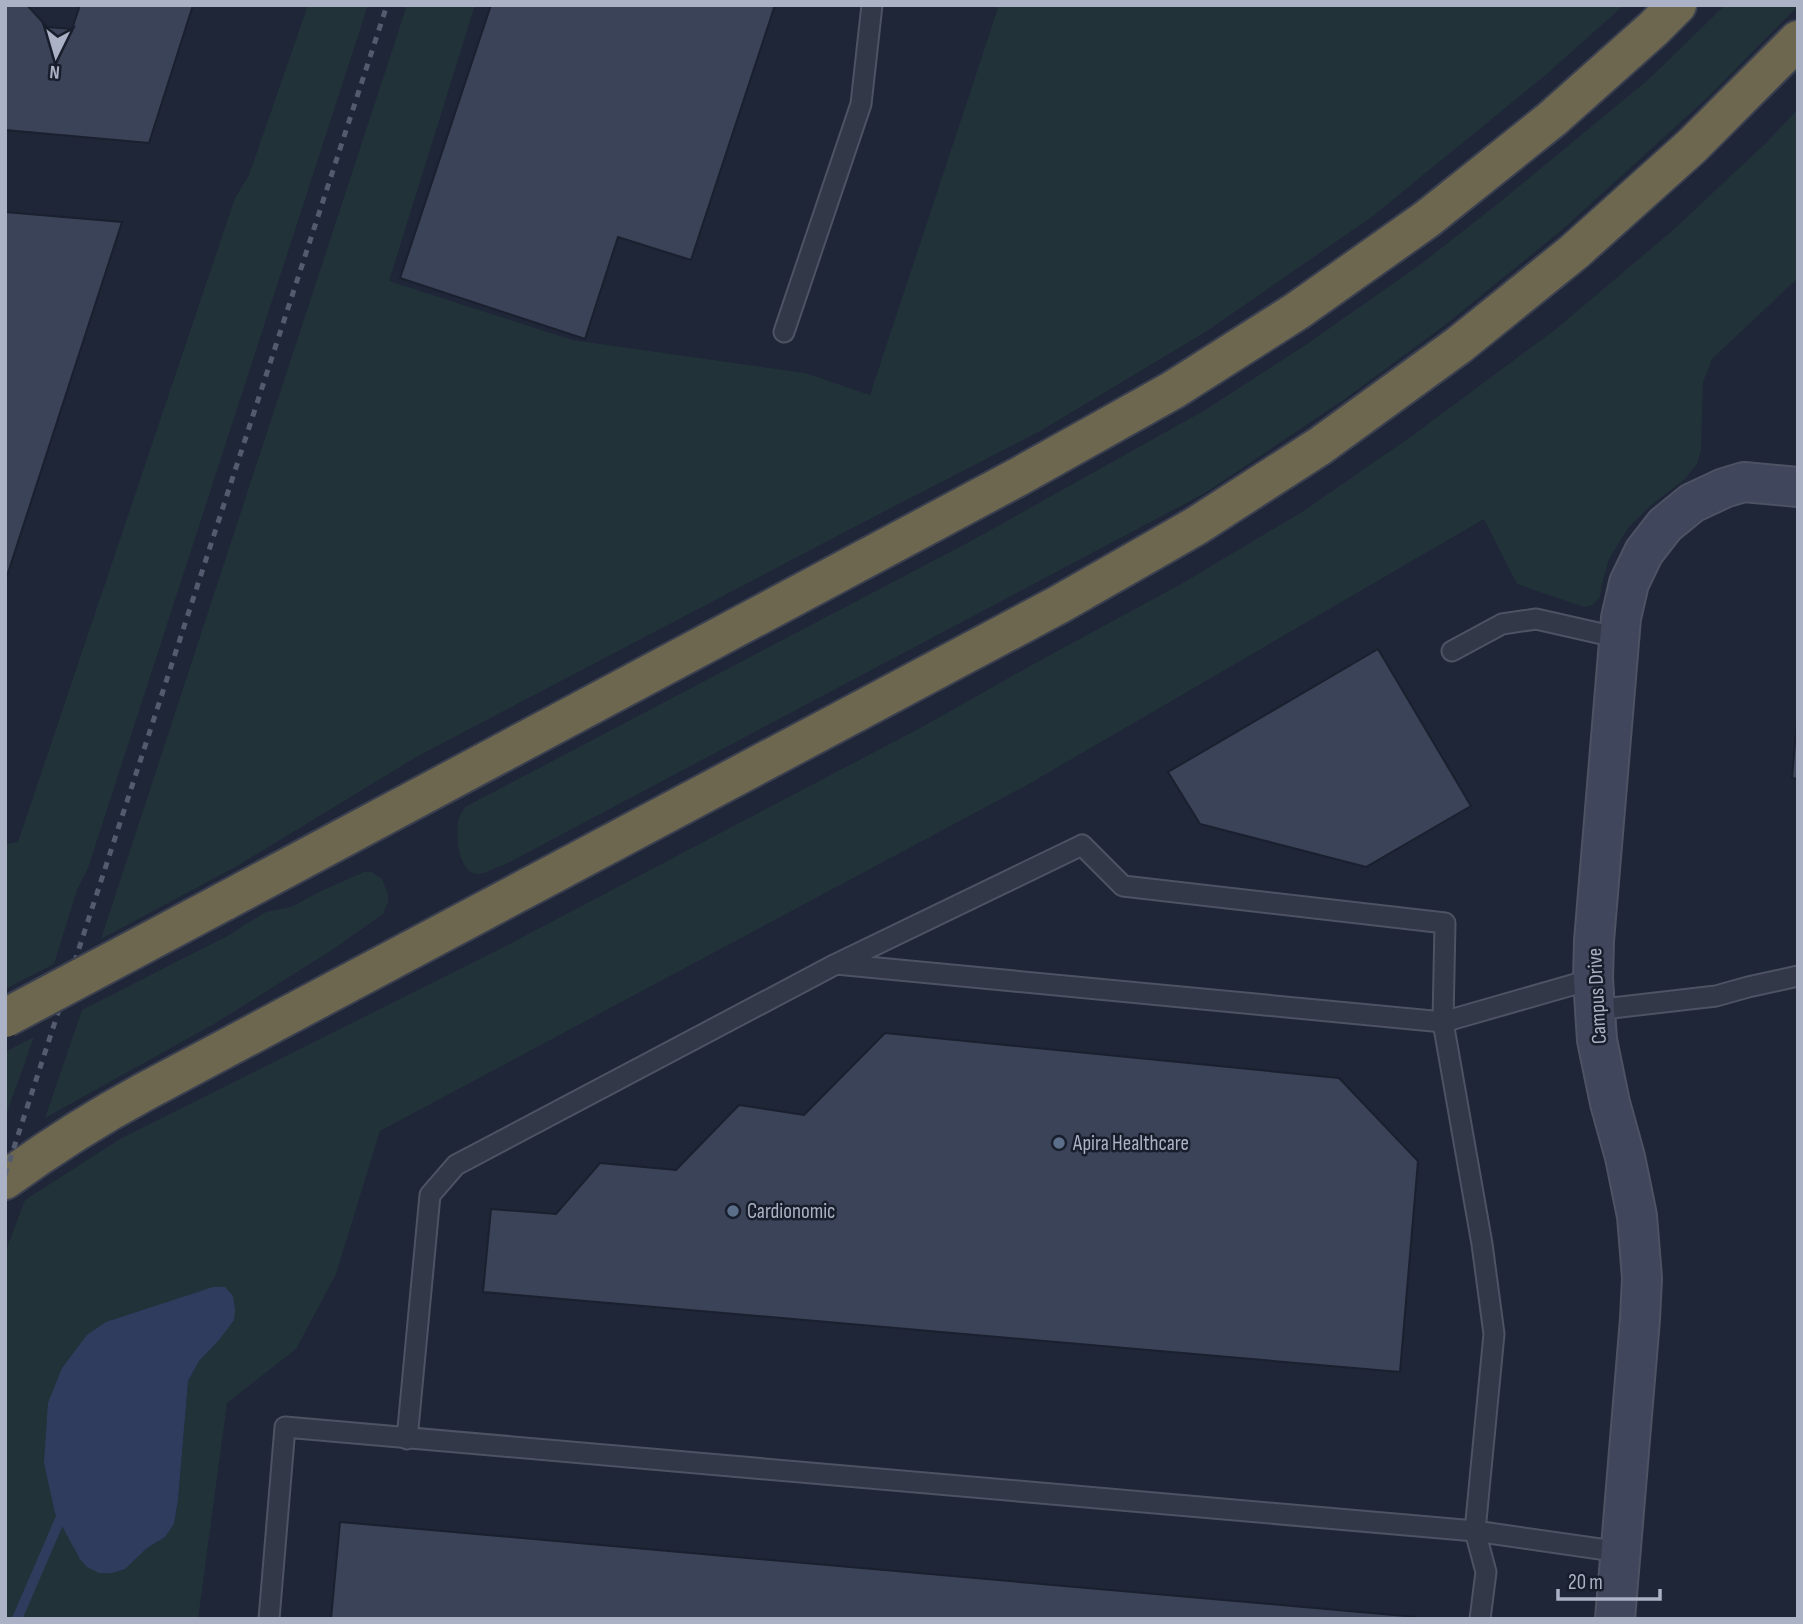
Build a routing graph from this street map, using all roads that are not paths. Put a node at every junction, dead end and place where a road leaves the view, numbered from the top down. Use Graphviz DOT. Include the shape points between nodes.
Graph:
graph roads {
  1 [pos="872,5"];
  2 [pos="1676,5"];
  3 [pos="1798,40"];
  4 [pos="784,332"];
  5 [pos="1798,487"];
  6 [pos="1620,638"];
  7 [pos="1452,651"];
  8 [pos="836,964"];
  9 [pos="1798,976"];
  10 [pos="1594,995"];
  11 [pos="5,1018"];
  12 [pos="1443,1022"];
  13 [pos="5,1180"];
  14 [pos="407,1439"];
  15 [pos="1475,1531"];
  16 [pos="1621,1552"];
  17 [pos="269,1619"];
  18 [pos="1480,1619"];
  19 [pos="1615,1619"];
  1 -- 4 [label="lane" via="861,104"];
  2 -- 11 [label="highway, bridge" via="1552,119 1427,219 1297,311 1173,390"];
  3 -- 13 [label="highway" via="1692,146 1574,252 1480,328 1320,446 1196,526 1046,612 118,1106"];
  5 -- 6 [label="street, Campus Drive" via="1744,482 1692,503 1665,525 1644,552 1629,583"];
  6 -- 7 [label="lane" via="1536,619 1502,624"];
  6 -- 10 [label="street, Campus Drive" via="1594,941"];
  8 -- 12 [label="lane"];
  8 -- 12 [label="lane" via="1082,845 1123,886 1445,923"];
  8 -- 14 [label="lane" via="456,1165 430,1195"];
  9 -- 10 [label="lane" via="1716,996"];
  10 -- 12 [label="lane"];
  10 -- 16 [label="street, Campus Drive" via="1597,1040 1637,1216 1642,1278"];
  12 -- 15 [label="lane" via="1494,1334"];
  14 -- 15 [label="lane"];
  14 -- 17 [label="lane" via="285,1427"];
  15 -- 16 [label="lane"];
  15 -- 18 [label="lane" via="1486,1572"];
  16 -- 19 [label="street, Campus Drive"];
}
